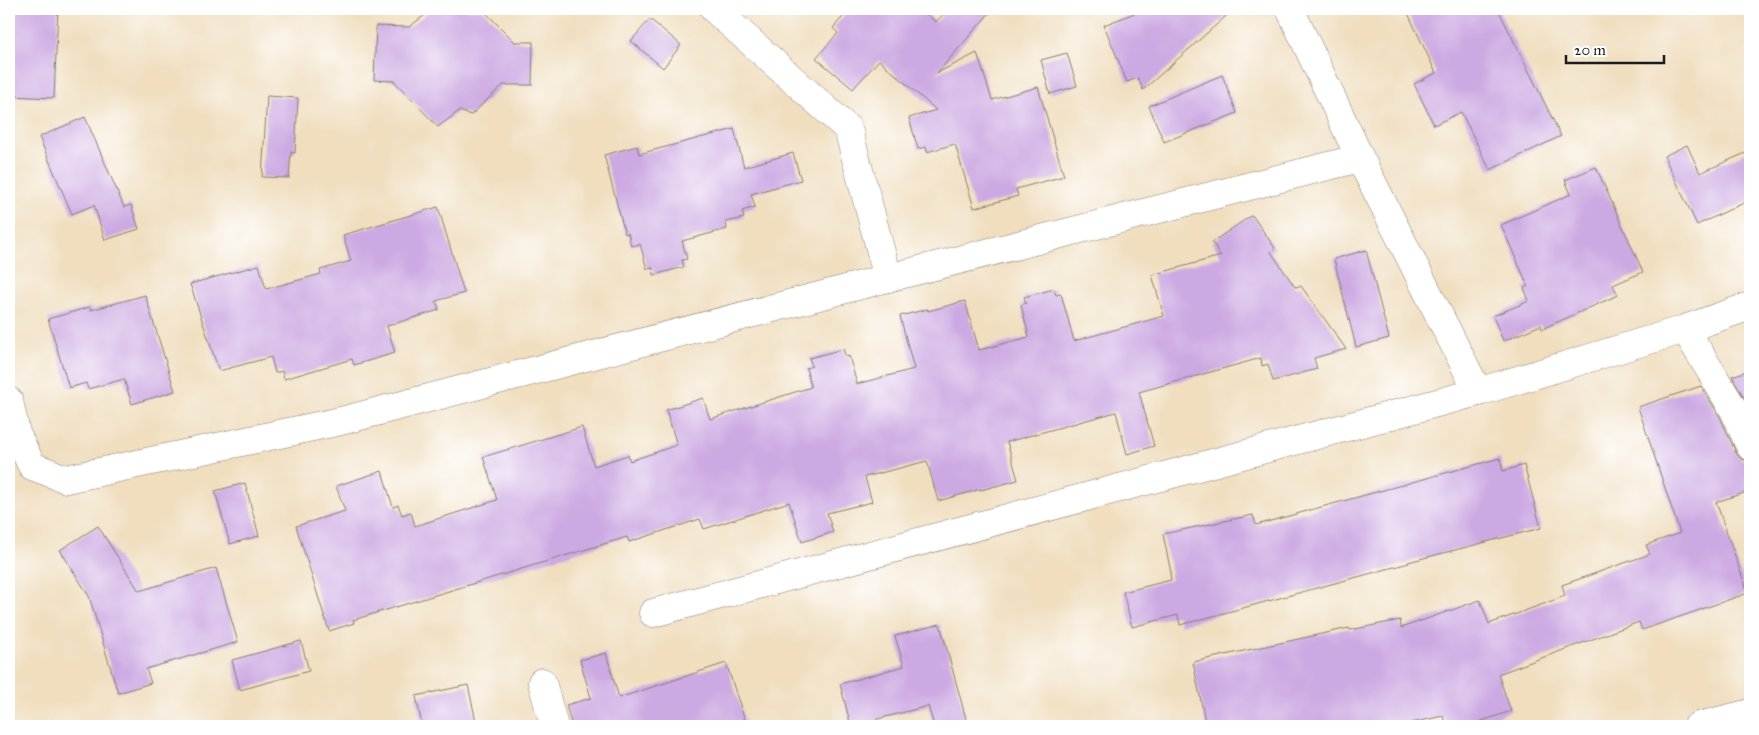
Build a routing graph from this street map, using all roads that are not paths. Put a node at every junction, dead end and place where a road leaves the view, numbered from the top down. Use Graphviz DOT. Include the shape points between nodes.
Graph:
graph roads {
  1 [pos="714,9"];
  2 [pos="1290,9"];
  3 [pos="1360,158"];
  4 [pos="888,278"];
  5 [pos="1750,306"];
  6 [pos="1685,329"];
  7 [pos="1478,392"];
  8 [pos="9,402"];
  9 [pos="1750,446"];
  10 [pos="653,613"];
  11 [pos="542,682"];
  12 [pos="1750,713"];
  13 [pos="554,726"];
  14 [pos="1698,726"];
  1 -- 4 [label="street" via="848,129"];
  2 -- 3 [label="street"];
  3 -- 4 [label="street"];
  3 -- 7 [label="street"];
  4 -- 8 [label="street" via="341,421 66,478 32,466 16,433"];
  5 -- 6 [label="street"];
  6 -- 7 [label="street"];
  6 -- 9 [label="street" via="1734,410"];
  7 -- 10 [label="street"];
  11 -- 13 [label="street"];
  12 -- 14 [label="street"];
}
